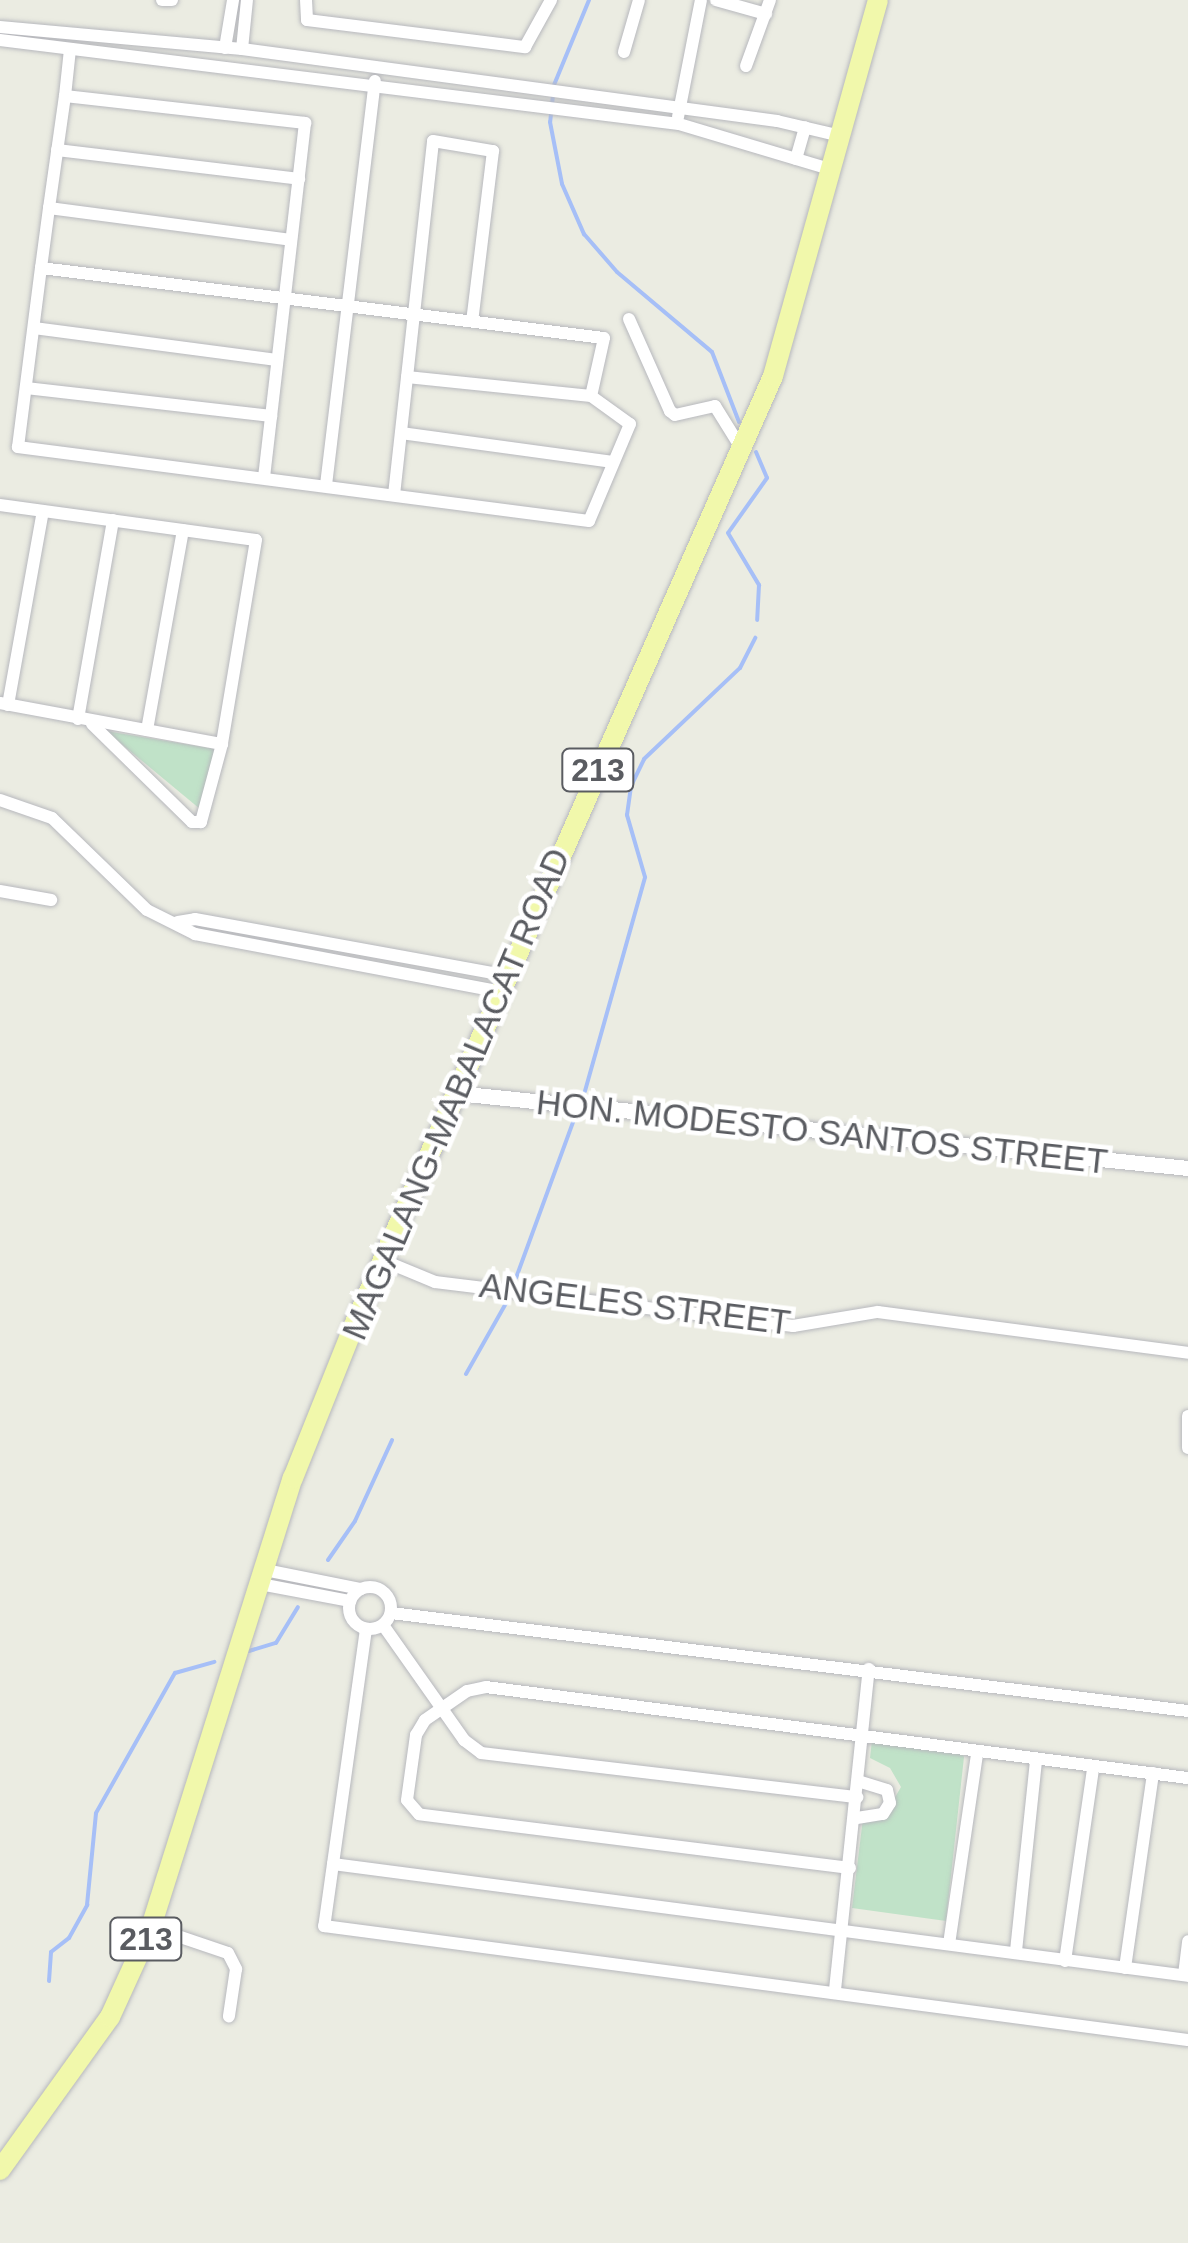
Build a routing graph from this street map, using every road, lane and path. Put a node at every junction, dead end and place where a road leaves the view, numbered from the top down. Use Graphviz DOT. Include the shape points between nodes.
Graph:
graph roads {
  1 [pos="162,0"];
  2 [pos="172,0"];
  3 [pos="233,0"];
  4 [pos="247,0"];
  5 [pos="306,0"];
  6 [pos="551,0"];
  7 [pos="639,0"];
  8 [pos="700,0"];
  9 [pos="716,0"];
  10 [pos="878,0"];
  11 [pos="768,7"];
  12 [pos="0,27"];
  13 [pos="0,40"];
  14 [pos="225,48"];
  15 [pos="70,49"];
  16 [pos="242,49"];
  17 [pos="624,52"];
  18 [pos="746,66"];
  19 [pos="377,70"];
  20 [pos="504,86"];
  21 [pos="374,88"];
  22 [pos="66,96"];
  23 [pos="501,104"];
  24 [pos="678,118"];
  25 [pos="806,127"];
  26 [pos="841,136"];
  27 [pos="58,150"];
  28 [pos="796,159"];
  29 [pos="830,169"];
  30 [pos="299,179"];
  31 [pos="49,208"];
  32 [pos="292,240"];
  33 [pos="41,268"];
  34 [pos="284,299"];
  35 [pos="349,306"];
  36 [pos="414,314"];
  37 [pos="629,319"];
  38 [pos="472,321"];
  39 [pos="34,328"];
  40 [pos="277,360"];
  41 [pos="407,377"];
  42 [pos="26,388"];
  43 [pos="591,396"];
  44 [pos="270,416"];
  45 [pos="401,433"];
  46 [pos="740,448"];
  47 [pos="614,462"];
  48 [pos="264,476"];
  49 [pos="326,485"];
  50 [pos="394,495"];
  51 [pos="0,505"];
  52 [pos="43,511"];
  53 [pos="113,520"];
  54 [pos="183,530"];
  55 [pos="4,704"];
  56 [pos="78,719"];
  57 [pos="92,724"];
  58 [pos="147,730"];
  59 [pos="222,744"];
  60 [pos="0,800"];
  61 [pos="0,892"];
  62 [pos="51,900"];
  63 [pos="178,922"];
  64 [pos="476,970"];
  65 [pos="500,983"];
  66 [pos="473,986"];
  67 [pos="456,1094"];
  68 [pos="1188,1168"];
  69 [pos="382,1260"];
  70 [pos="1188,1353"];
  71 [pos="1188,1416"];
  72 [pos="1188,1448"];
  73 [pos="270,1578"];
  74 [pos="361,1589"];
  75 [pos="350,1601"];
  76 [pos="387,1619"];
  77 [pos="366,1629"];
  78 [pos="869,1668"];
  79 [pos="442,1710"];
  80 [pos="1188,1712"];
  81 [pos="863,1737"];
  82 [pos="977,1754"];
  83 [pos="1036,1760"];
  84 [pos="1093,1768"];
  85 [pos="1154,1773"];
  86 [pos="1188,1778"];
  87 [pos="860,1782"];
  88 [pos="857,1797"];
  89 [pos="857,1818"];
  90 [pos="333,1864"];
  91 [pos="850,1868"];
  92 [pos="842,1927"];
  93 [pos="151,1928"];
  94 [pos="1188,1941"];
  95 [pos="949,1944"];
  96 [pos="1016,1952"];
  97 [pos="1065,1961"];
  98 [pos="1125,1968"];
  99 [pos="1186,1975"];
  100 [pos="836,1990"];
  101 [pos="229,2016"];
  102 [pos="1188,2040"];
  103 [pos="0,2170"];
  1 -- 2 [label="street"];
  3 -- 14 [label="street"];
  4 -- 16 [label="street"];
  5 -- 6 [label="street" via="307,20 525,47"];
  7 -- 17 [label="street"];
  8 -- 24 [label="street"];
  9 -- 11 [label="street"];
  10 -- 26 [label="main road, MAGALANG-MABALACAT ROAD / 213"];
  11 -- 18 [label="street"];
  12 -- 14 [label="street"];
  13 -- 15 [label="street"];
  14 -- 16 [label="street"];
  15 -- 21 [label="street"];
  15 -- 22 [label="street"];
  16 -- 19 [label="street"];
  19 -- 20 [label="street"];
  19 -- 21 [label="street"];
  20 -- 23 [label="street"];
  20 -- 24 [label="street"];
  21 -- 23 [label="street"];
  21 -- 35 [label="street"];
  22 -- 27 [label="street"];
  22 -- 30 [label="street" via="306,123"];
  23 -- 24 [label="street"];
  24 -- 25 [label="street"];
  24 -- 28 [label="street"];
  25 -- 26 [label="street"];
  25 -- 28 [label="street"];
  26 -- 29 [label="main road, MAGALANG-MABALACAT ROAD / 213"];
  27 -- 30 [label="street"];
  27 -- 31 [label="street"];
  28 -- 29 [label="street"];
  29 -- 46 [label="main road, MAGALANG-MABALACAT ROAD / 213" via="773,376"];
  30 -- 32 [label="street"];
  31 -- 32 [label="street"];
  31 -- 33 [label="street"];
  32 -- 34 [label="street"];
  33 -- 34 [label="street"];
  33 -- 39 [label="street"];
  34 -- 35 [label="street"];
  34 -- 40 [label="street"];
  35 -- 36 [label="street"];
  35 -- 49 [label="street"];
  36 -- 38 [label="street"];
  36 -- 38 [label="street" via="433,141 492,151"];
  36 -- 41 [label="street"];
  37 -- 46 [label="street" via="670,411 676,416 708,402"];
  38 -- 43 [label="street" via="604,338"];
  39 -- 40 [label="street"];
  39 -- 42 [label="street"];
  40 -- 44 [label="street"];
  41 -- 43 [label="street"];
  41 -- 45 [label="street"];
  42 -- 44 [label="street"];
  42 -- 48 [label="street" via="18,448"];
  43 -- 47 [label="street" via="630,424"];
  44 -- 48 [label="street"];
  45 -- 47 [label="street"];
  45 -- 50 [label="street"];
  46 -- 65 [label="main road, MAGALANG-MABALACAT ROAD / 213"];
  47 -- 50 [label="street" via="589,521"];
  48 -- 49 [label="street"];
  49 -- 50 [label="street"];
  51 -- 52 [label="street"];
  52 -- 53 [label="street"];
  52 -- 55 [label="street"];
  53 -- 54 [label="street"];
  53 -- 56 [label="street"];
  54 -- 58 [label="street"];
  54 -- 59 [label="street" via="256,540"];
  55 -- 56 [label="street"];
  56 -- 57 [label="street"];
  57 -- 58 [label="street"];
  57 -- 59 [label="street" via="196,824 204,818"];
  58 -- 59 [label="street"];
  60 -- 63 [label="street" via="52,818 147,910"];
  61 -- 62 [label="street"];
  63 -- 64 [label="street" via="194,919"];
  63 -- 66 [label="street" via="194,934"];
  64 -- 65 [label="street"];
  64 -- 66 [label="street"];
  65 -- 66 [label="street"];
  65 -- 67 [label="main road, MAGALANG-MABALACAT ROAD / 213"];
  67 -- 68 [label="street, HON. MODESTO SANTOS STREET"];
  67 -- 69 [label="main road, MAGALANG-MABALACAT ROAD / 213"];
  69 -- 70 [label="street, ANGELES STREET" via="434,1282 794,1326 878,1312"];
  69 -- 73 [label="main road, MAGALANG-MABALACAT ROAD / 213" via="293,1478"];
  71 -- 72 [label="street"];
  73 -- 74 [label="street"];
  73 -- 75 [label="street"];
  73 -- 93 [label="main road, MAGALANG-MABALACAT ROAD / 213"];
  74 -- 75 [label="street"];
  74 -- 76 [label="street" via="380,1590"];
  75 -- 77 [label="street" via="350,1616"];
  76 -- 77 [label="street"];
  76 -- 78 [label="street"];
  76 -- 79 [label="street"];
  77 -- 90 [label="street"];
  78 -- 80 [label="street"];
  78 -- 81 [label="street"];
  79 -- 81 [label="street" via="486,1687"];
  79 -- 88 [label="street" via="481,1753"];
  79 -- 91 [label="street" via="416,1735 407,1800 419,1814"];
  81 -- 82 [label="street"];
  81 -- 87 [label="street"];
  82 -- 83 [label="street"];
  82 -- 95 [label="street"];
  83 -- 84 [label="street"];
  83 -- 96 [label="street"];
  84 -- 85 [label="street"];
  84 -- 97 [label="street"];
  85 -- 86 [label="street"];
  85 -- 98 [label="street"];
  87 -- 88 [label="street"];
  87 -- 89 [label="street" via="887,1790 890,1802 882,1814"];
  88 -- 89 [label="street"];
  89 -- 91 [label="street"];
  90 -- 92 [label="street"];
  90 -- 100 [label="street" via="324,1926"];
  91 -- 92 [label="street"];
  92 -- 95 [label="street"];
  92 -- 100 [label="street"];
  93 -- 101 [label="street" via="228,1952 236,1970"];
  93 -- 103 [label="main road, MAGALANG-MABALACAT ROAD / 213" via="110,2017"];
  94 -- 99 [label="street"];
  95 -- 96 [label="street"];
  96 -- 97 [label="street"];
  97 -- 98 [label="street"];
  98 -- 99 [label="street"];
  100 -- 102 [label="street"];
}
